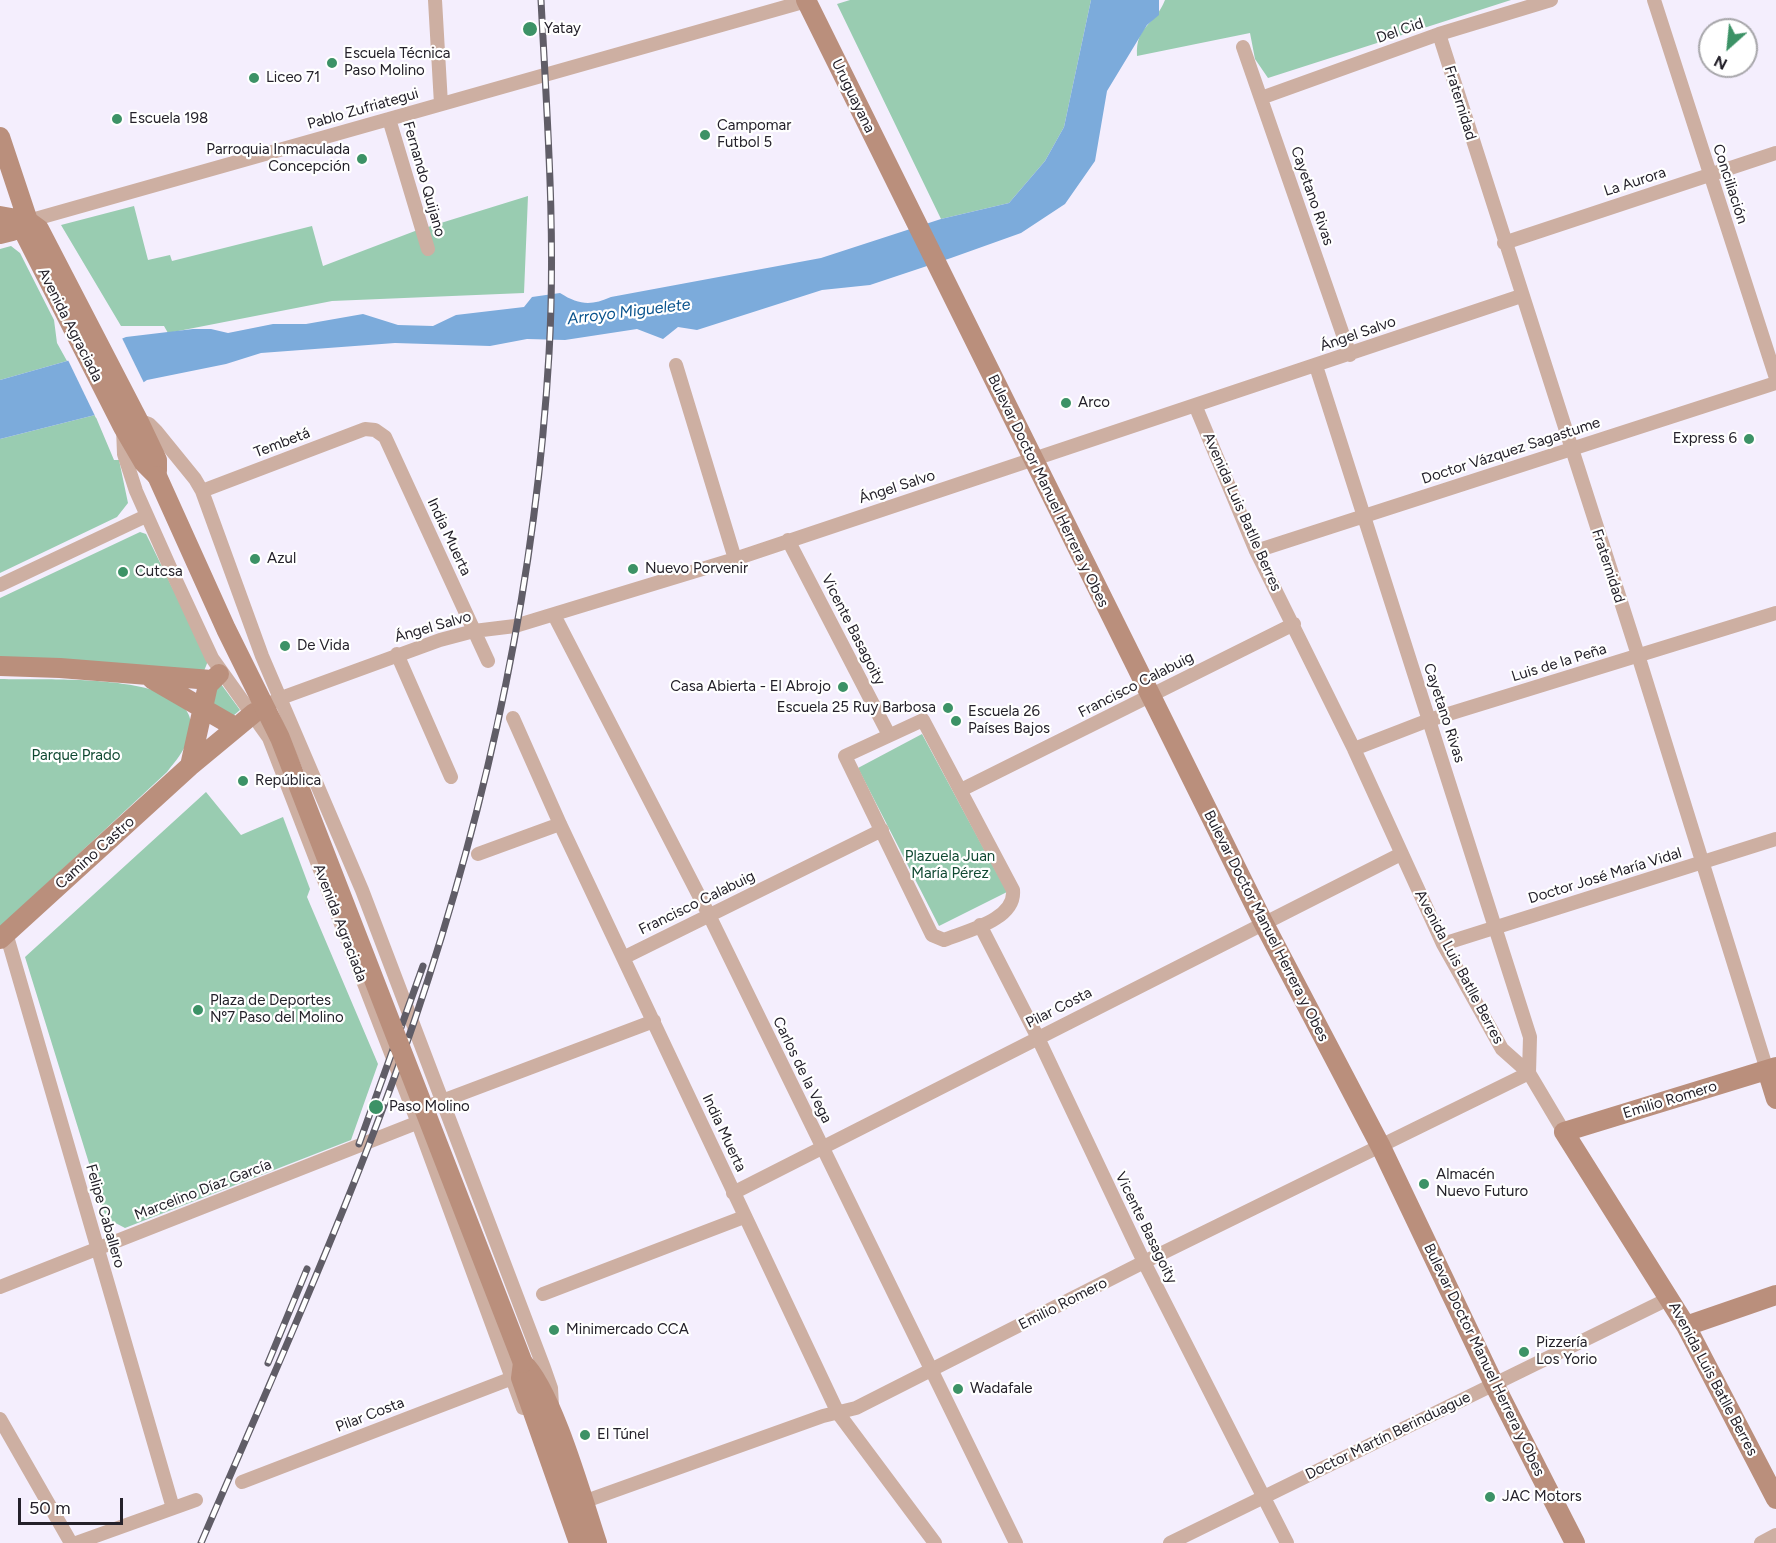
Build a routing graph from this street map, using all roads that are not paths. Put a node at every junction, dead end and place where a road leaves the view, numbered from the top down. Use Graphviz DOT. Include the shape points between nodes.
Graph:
graph roads {
  1 [pos="435,0"];
  2 [pos="808,0"];
  3 [pos="1551,0"];
  4 [pos="1654,0"];
  5 [pos="1439,34"];
  6 [pos="1243,47"];
  7 [pos="1261,98"];
  8 [pos="441,104"];
  9 [pos="389,119"];
  10 [pos="0,137"];
  11 [pos="1776,153"];
  12 [pos="1709,175"];
  13 [pos="0,216"];
  14 [pos="28,221"];
  15 [pos="0,234"];
  16 [pos="1504,243"];
  17 [pos="428,249"];
  18 [pos="1521,296"];
  19 [pos="958,308"];
  20 [pos="1350,355"];
  21 [pos="676,365"];
  22 [pos="1316,366"];
  23 [pos="1776,378"];
  24 [pos="1776,384"];
  25 [pos="1195,405"];
  26 [pos="131,423"];
  27 [pos="375,430"];
  28 [pos="1569,448"];
  29 [pos="1032,459"];
  30 [pos="201,491"];
  31 [pos="146,516"];
  32 [pos="1364,516"];
  33 [pos="788,540"];
  34 [pos="1256,551"];
  35 [pos="735,559"];
  36 [pos="0,585"];
  37 [pos="1776,613"];
  38 [pos="554,615"];
  39 [pos="1294,624"];
  40 [pos="474,631"];
  41 [pos="397,654"];
  42 [pos="1638,655"];
  43 [pos="262,656"];
  44 [pos="488,661"];
  45 [pos="0,666"];
  46 [pos="147,676"];
  47 [pos="216,677"];
  48 [pos="1150,696"];
  49 [pos="280,698"];
  50 [pos="204,708"];
  51 [pos="254,713"];
  52 [pos="513,718"];
  53 [pos="1429,720"];
  54 [pos="236,727"];
  55 [pos="889,735"];
  56 [pos="1354,749"];
  57 [pos="190,766"];
  58 [pos="451,777"];
  59 [pos="961,790"];
  60 [pos="560,824"];
  61 [pos="882,830"];
  62 [pos="1776,839"];
  63 [pos="478,854"];
  64 [pos="1401,854"];
  65 [pos="1702,863"];
  66 [pos="709,915"];
  67 [pos="1263,922"];
  68 [pos="980,925"];
  69 [pos="1496,927"];
  70 [pos="3,936"];
  71 [pos="1443,944"];
  72 [pos="625,957"];
  73 [pos="654,1021"];
  74 [pos="1038,1038"];
  75 [pos="1771,1069"];
  76 [pos="1529,1073"];
  77 [pos="1776,1099"];
  78 [pos="442,1100"];
  79 [pos="418,1123"];
  80 [pos="1564,1132"];
  81 [pos="1381,1147"];
  82 [pos="822,1148"];
  83 [pos="733,1193"];
  84 [pos="744,1217"];
  85 [pos="98,1248"];
  86 [pos="1144,1262"];
  87 [pos="0,1287"];
  88 [pos="543,1294"];
  89 [pos="1776,1295"];
  90 [pos="1670,1298"];
  91 [pos="1686,1326"];
  92 [pos="523,1363"];
  93 [pos="931,1371"];
  94 [pos="510,1379"];
  95 [pos="1494,1384"];
  96 [pos="838,1413"];
  97 [pos="553,1416"];
  98 [pos="0,1419"];
  99 [pos="538,1430"];
  100 [pos="242,1482"];
  101 [pos="1264,1497"];
  102 [pos="1776,1499"];
  103 [pos="196,1500"];
  104 [pos="583,1502"];
  105 [pos="173,1508"];
  106 [pos="1776,1535"];
  107 [pos="582,1538"];
  108 [pos="73,1543"];
  109 [pos="935,1543"];
  110 [pos="1016,1543"];
  111 [pos="1170,1543"];
  112 [pos="1287,1543"];
  113 [pos="1575,1543"];
  114 [pos="1761,1543"];
  1 -- 8 [label="street"];
  2 -- 8 [label="street, Pablo Zufriategui"];
  2 -- 19 [label="street, Uruguayana"];
  3 -- 5 [label="street, Del Cid"];
  4 -- 12 [label="street, Conciliación"];
  5 -- 7 [label="street, Del Cid"];
  5 -- 16 [label="street, Fraternidad"];
  6 -- 7 [label="street, Cayetano Rivas"];
  7 -- 20 [label="street, Cayetano Rivas"];
  8 -- 9 [label="street, Pablo Zufriategui"];
  9 -- 14 [label="street, Pablo Zufriategui"];
  9 -- 17 [label="street, Fernando Quijano"];
  10 -- 14 [label="street, Avenida Agraciada"];
  11 -- 12 [label="street, La Aurora"];
  12 -- 16 [label="street, La Aurora"];
  12 -- 23 [label="street, Conciliación"];
  13 -- 14 [label="street"];
  14 -- 15 [label="street"];
  14 -- 26 [label="street, Avenida Agraciada" via="39,229 87,339"];
  16 -- 18 [label="street, Fraternidad"];
  18 -- 20 [label="street, Ángel Salvo"];
  18 -- 28 [label="street, Fraternidad"];
  19 -- 29 [label="street, Bulevar Doctor Manuel Herrera y Obes"];
  20 -- 22 [label="street, Ángel Salvo"];
  21 -- 35 [label="street"];
  22 -- 25 [label="street, Ángel Salvo"];
  22 -- 32 [label="street, Cayetano Rivas"];
  24 -- 28 [label="street, Doctor Vázquez Sagastume"];
  25 -- 29 [label="street, Ángel Salvo"];
  25 -- 34 [label="street, Avenida Luis Batlle Berres"];
  26 -- 30 [label="street, Avenida Agraciada" via="150,424 195,478"];
  26 -- 31 [label="street, Avenida Agraciada" via="124,454"];
  26 -- 92 [label="street, Avenida Agraciada, bridge" via="156,460 157,476 280,738"];
  27 -- 30 [label="street, Tembetá" via="365,429"];
  27 -- 40 [label="street, India Muerta" via="385,437"];
  28 -- 32 [label="street, Doctor Vázquez Sagastume"];
  28 -- 42 [label="street, Fraternidad"];
  29 -- 33 [label="street, Ángel Salvo"];
  29 -- 48 [label="street, Bulevar Doctor Manuel Herrera y Obes"];
  30 -- 43 [label="street, Avenida Agraciada"];
  31 -- 36 [label="street"];
  31 -- 47 [label="street, Avenida Agraciada" via="212,658"];
  32 -- 34 [label="street, Doctor Vázquez Sagastume"];
  32 -- 53 [label="street, Cayetano Rivas"];
  33 -- 35 [label="street, Ángel Salvo"];
  33 -- 55 [label="street, Vicente Basagoity"];
  34 -- 39 [label="street, Avenida Luis Batlle Berres"];
  35 -- 38 [label="street, Ángel Salvo"];
  37 -- 42 [label="street, Luis de la Peña"];
  38 -- 40 [label="street, Ángel Salvo" via="507,628"];
  38 -- 66 [label="street, Carlos de la Vega"];
  39 -- 48 [label="street, Francisco Calabuig"];
  39 -- 56 [label="street, Avenida Luis Batlle Berres"];
  40 -- 41 [label="street, Ángel Salvo"];
  40 -- 44 [label="street, India Muerta"];
  41 -- 49 [label="street, Ángel Salvo"];
  41 -- 58 [label="street"];
  42 -- 53 [label="street, Luis de la Peña"];
  42 -- 65 [label="street, Fraternidad"];
  43 -- 47 [label="street"];
  43 -- 49 [label="street, Avenida Agraciada"];
  45 -- 46 [label="street"];
  46 -- 47 [label="street"];
  46 -- 50 [label="street"];
  47 -- 50 [label="street"];
  47 -- 51 [label="street, Avenida Agraciada"];
  48 -- 59 [label="street, Francisco Calabuig"];
  48 -- 67 [label="street, Bulevar Doctor Manuel Herrera y Obes"];
  49 -- 51 [label="street, Camino Castro"];
  49 -- 78 [label="street, Avenida Agraciada" via="362,890"];
  50 -- 54 [label="street"];
  50 -- 57 [label="street"];
  51 -- 54 [label="street, Camino Castro"];
  51 -- 79 [label="street, Avenida Agraciada" via="269,738"];
  52 -- 60 [label="street, India Muerta"];
  53 -- 56 [label="street, Luis de la Peña"];
  53 -- 69 [label="street, Cayetano Rivas"];
  54 -- 57 [label="street, Camino Castro"];
  55 -- 59 [label="street" via="923,720"];
  55 -- 61 [label="street" via="845,756"];
  56 -- 64 [label="street, Avenida Luis Batlle Berres"];
  57 -- 70 [label="street, Camino Castro"];
  59 -- 68 [label="street" via="1013,890 1014,898 1004,913"];
  60 -- 63 [label="street"];
  60 -- 72 [label="street, India Muerta"];
  61 -- 66 [label="street, Francisco Calabuig"];
  61 -- 68 [label="street" via="932,935 944,940"];
  62 -- 65 [label="street, Doctor José María Vidal"];
  64 -- 67 [label="street, Pilar Costa"];
  64 -- 71 [label="street, Avenida Luis Batlle Berres"];
  65 -- 69 [label="street, Doctor José María Vidal"];
  65 -- 75 [label="street, Fraternidad"];
  66 -- 72 [label="street, Francisco Calabuig"];
  66 -- 82 [label="street, Carlos de la Vega"];
  67 -- 74 [label="street, Pilar Costa"];
  67 -- 81 [label="street, Bulevar Doctor Manuel Herrera y Obes"];
  68 -- 74 [label="street, Vicente Basagoity"];
  69 -- 71 [label="street, Doctor José María Vidal"];
  69 -- 76 [label="street, Cayetano Rivas" via="1530,1037"];
  70 -- 85 [label="street, Felipe Caballero"];
  71 -- 76 [label="street, Avenida Luis Batlle Berres" via="1502,1049"];
  72 -- 73 [label="street, India Muerta"];
  73 -- 78 [label="street, Marcelino Díaz García"];
  73 -- 83 [label="street, India Muerta"];
  74 -- 82 [label="street, Pilar Costa"];
  74 -- 86 [label="street, Vicente Basagoity"];
  75 -- 77 [label="street, Fraternidad"];
  75 -- 80 [label="street, Emilio Romero"];
  76 -- 80 [label="street, Avenida Luis Batlle Berres"];
  76 -- 81 [label="street, Emilio Romero"];
  78 -- 79 [label="street, Marcelino Díaz García" via="422,1109"];
  78 -- 97 [label="street, Avenida Agraciada" via="544,1368 551,1388"];
  79 -- 85 [label="street, Marcelino Díaz García"];
  79 -- 94 [label="street, Avenida Agraciada"];
  80 -- 90 [label="street, Avenida Luis Batlle Berres"];
  81 -- 86 [label="street, Emilio Romero"];
  81 -- 95 [label="street, Bulevar Doctor Manuel Herrera y Obes"];
  82 -- 83 [label="street, Pilar Costa"];
  82 -- 93 [label="street, Carlos de la Vega"];
  83 -- 84 [label="street, India Muerta"];
  84 -- 88 [label="street"];
  84 -- 96 [label="street, India Muerta"];
  85 -- 87 [label="street, Marcelino Díaz García"];
  85 -- 105 [label="street, Felipe Caballero"];
  86 -- 93 [label="street, Emilio Romero"];
  86 -- 101 [label="street, Vicente Basagoity"];
  89 -- 91 [label="street"];
  90 -- 91 [label="street, Avenida Luis Batlle Berres"];
  90 -- 95 [label="street, Doctor Martín Berinduague"];
  91 -- 102 [label="street, Avenida Luis Batlle Berres"];
  92 -- 97 [label="street, Avenida Agraciada" via="532,1371"];
  92 -- 99 [label="street, Avenida Agraciada" via="521,1378"];
  93 -- 96 [label="street, Emilio Romero"];
  93 -- 110 [label="street, Carlos de la Vega"];
  94 -- 99 [label="street, Avenida Agraciada"];
  94 -- 100 [label="street, Pilar Costa"];
  95 -- 101 [label="street, Doctor Martín Berinduague"];
  95 -- 113 [label="street, Bulevar Doctor Manuel Herrera y Obes"];
  96 -- 104 [label="street, Emilio Romero"];
  96 -- 109 [label="street, India Muerta"];
  97 -- 104 [label="street, Avenida Agraciada"];
  98 -- 108 [label="street"];
  99 -- 107 [label="street, Avenida Agraciada"];
  101 -- 111 [label="street, Doctor Martín Berinduague"];
  101 -- 112 [label="street, Vicente Basagoity"];
  103 -- 105 [label="street"];
  104 -- 107 [label="street, Avenida Agraciada"];
  105 -- 108 [label="street"];
  106 -- 114 [label="street"];
}
